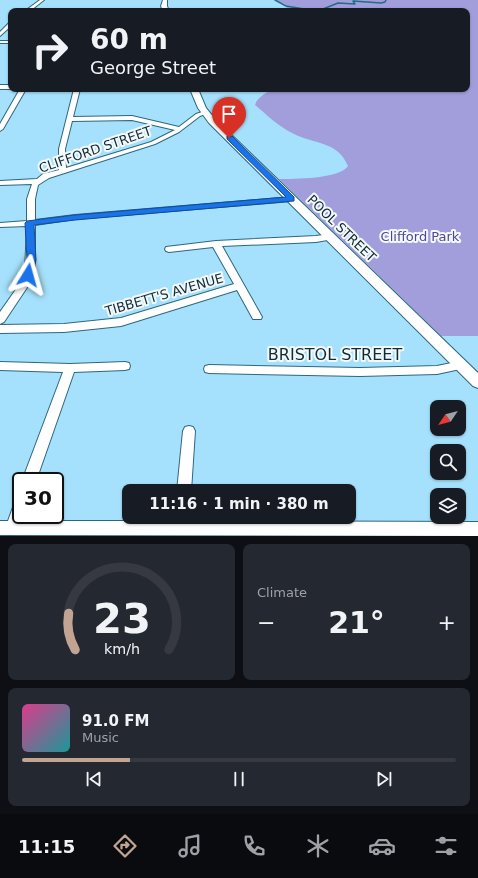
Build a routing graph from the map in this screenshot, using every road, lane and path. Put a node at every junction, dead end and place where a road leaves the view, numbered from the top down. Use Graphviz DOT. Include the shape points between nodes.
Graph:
graph roads {
  1 [pos="42,0"];
  2 [pos="31,8"];
  3 [pos="8,26"];
  4 [pos="0,35"];
  5 [pos="21,92"];
  6 [pos="77,92"];
  7 [pos="195,92"];
  8 [pos="205,112"];
  9 [pos="70,119"];
  10 [pos="0,129"];
  11 [pos="180,129"];
  12 [pos="63,170"];
  13 [pos="38,181"];
  14 [pos="0,183"];
  15 [pos="292,199"];
  16 [pos="30,223"];
  17 [pos="0,225"];
  18 [pos="330,236"];
  19 [pos="216,244"];
  20 [pos="169,249"];
  21 [pos="239,286"];
  22 [pos="257,317"];
  23 [pos="0,320"];
  24 [pos="0,329"];
  25 [pos="461,365"];
  26 [pos="0,366"];
  27 [pos="125,366"];
  28 [pos="70,368"];
  29 [pos="209,369"];
  30 [pos="478,382"];
  31 [pos="189,431"];
  32 [pos="32,472"];
  33 [pos="185,484"];
  34 [pos="12,518"];
  35 [pos="168,524"];
  36 [pos="241,524"];
  37 [pos="6,528"];
  38 [pos="478,528"];
  39 [pos="55,532"];
  1 -- 2 [label="street"];
  3 -- 4 [label="street"];
  5 -- 10 [label="street"];
  6 -- 9 [label="street"];
  7 -- 8 [label="main road, POOL STREET"];
  8 -- 11 [label="street, CLIFFORD STREET"];
  8 -- 15 [label="main road, POOL STREET"];
  9 -- 11 [label="street" via="132,118"];
  9 -- 12 [label="street" via="62,149"];
  11 -- 12 [label="street, CLIFFORD STREET" via="136,149"];
  12 -- 13 [label="street, CLIFFORD STREET"];
  13 -- 14 [label="street"];
  13 -- 16 [label="street, CLIFFORD STREET" via="33,189"];
  15 -- 16 [label="street"];
  15 -- 18 [label="main road, POOL STREET"];
  16 -- 17 [label="street"];
  16 -- 23 [label="street, CLIFFORD STREET" via="30,271 24,286"];
  18 -- 19 [label="street" via="316,239"];
  18 -- 25 [label="main road, POOL STREET"];
  19 -- 20 [label="street"];
  19 -- 21 [label="street"];
  21 -- 22 [label="street"];
  21 -- 24 [label="street, TIBBETT'S AVENUE" via="121,322 64,328"];
  25 -- 29 [label="street, BRISTOL STREET" via="437,370 360,372"];
  25 -- 30 [label="main road, POOL STREET"];
  26 -- 28 [label="street"];
  27 -- 28 [label="street"];
  28 -- 32 [label="street"];
  31 -- 33 [label="street"];
  34 -- 37 [label="street"];
  35 -- 39 [label="street"];
  36 -- 38 [label="street"];
  37 -- 39 [label="street"];
}
